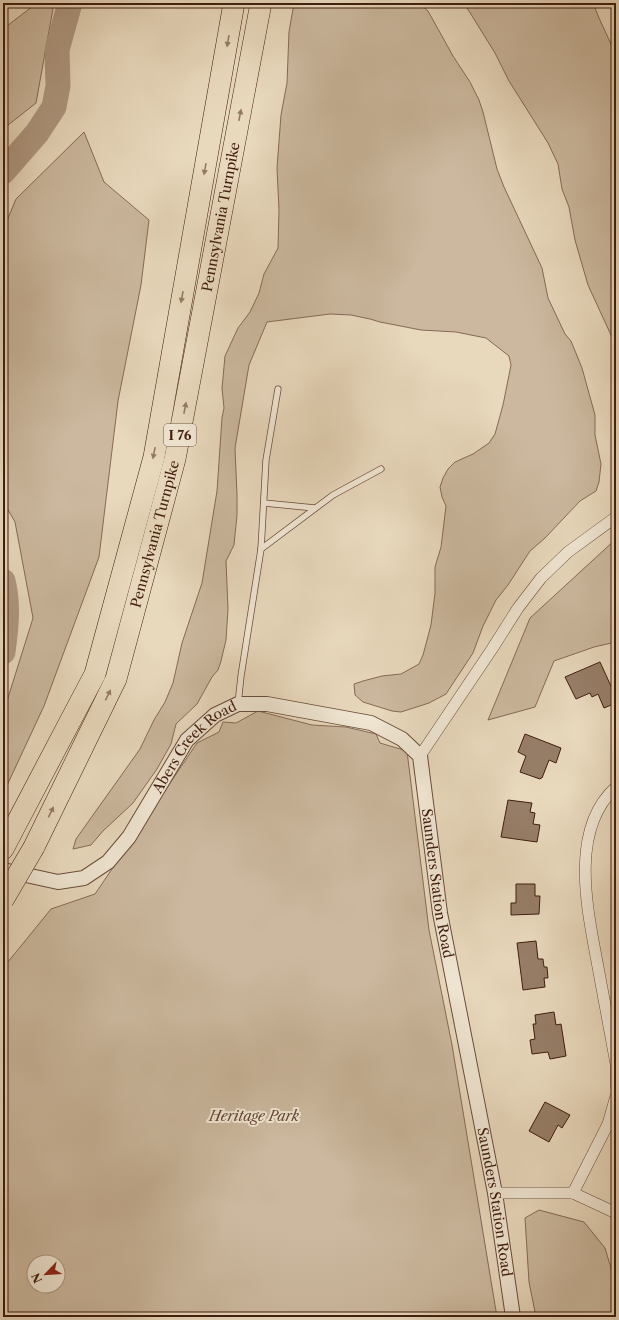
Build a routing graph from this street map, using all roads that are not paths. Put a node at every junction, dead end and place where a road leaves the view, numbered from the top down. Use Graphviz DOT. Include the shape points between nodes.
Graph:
graph roads {
  1 [pos="234,3"];
  2 [pos="261,3"];
  3 [pos="278,389"];
  4 [pos="381,469"];
  5 [pos="264,503"];
  6 [pos="316,508"];
  7 [pos="616,517"];
  8 [pos="261,549"];
  9 [pos="238,704"];
  10 [pos="420,756"];
  11 [pos="616,787"];
  12 [pos="3,849"];
  13 [pos="3,870"];
  14 [pos="3,900"];
  15 [pos="616,1086"];
  16 [pos="616,1096"];
  17 [pos="495,1193"];
  18 [pos="574,1193"];
  19 [pos="616,1213"];
  20 [pos="512,1317"];
  1 -- 12 [label="highway, Pennsylvania Turnpike / I 76, one-way" via="154,457 95,674"];
  14 -- 2 [label="highway, Pennsylvania Turnpike / I 76, one-way, bridge" via="34,847 116,679 175,459"];
  3 -- 5 [label="lane" via="266,460"];
  4 -- 6 [label="lane"];
  5 -- 6 [label="lane"];
  5 -- 8 [label="lane"];
  6 -- 8 [label="lane"];
  7 -- 10 [label="street" via="568,552 541,578 518,608"];
  8 -- 9 [label="lane"];
  9 -- 10 [label="street, Abers Creek Road" via="267,704 371,723 402,740"];
  9 -- 13 [label="street, Abers Creek Road" via="216,715 187,740 129,837 108,862 84,878 58,882"];
  10 -- 17 [label="street, Saunders Station Road" via="440,913"];
  11 -- 15 [label="street" via="607,795 596,814 589,838 585,881 616,1064"];
  16 -- 18 [label="street" via="608,1124"];
  17 -- 18 [label="street"];
  17 -- 20 [label="street, Saunders Station Road"];
  18 -- 19 [label="street"];
}
